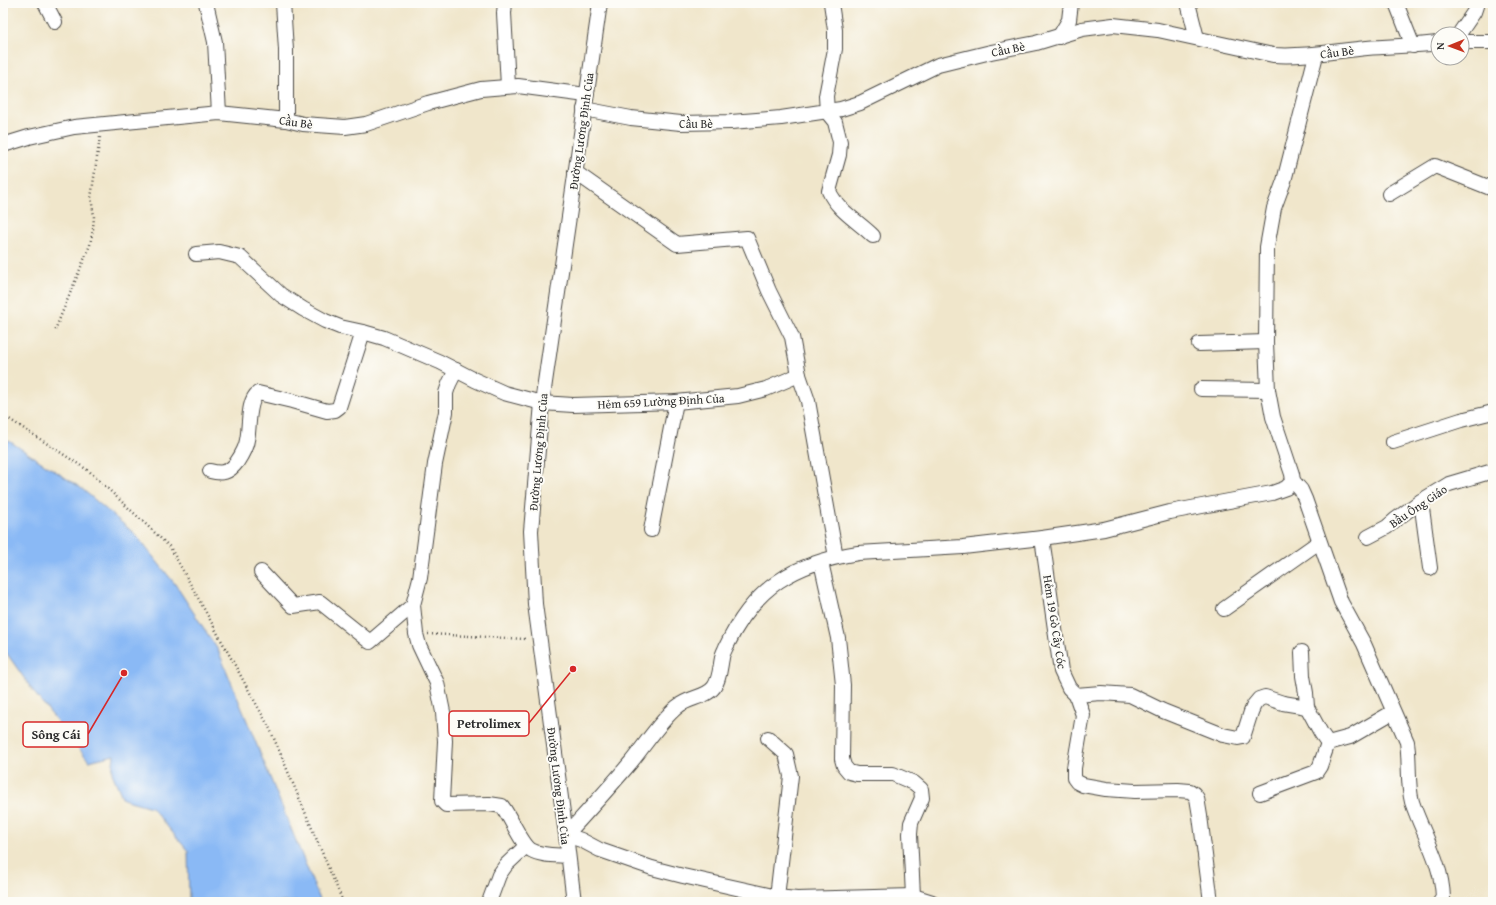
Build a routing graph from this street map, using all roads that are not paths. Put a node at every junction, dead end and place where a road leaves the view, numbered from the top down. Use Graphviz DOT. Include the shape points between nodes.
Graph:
graph roads {
  1 [pos="45,3"];
  2 [pos="206,3"];
  3 [pos="283,3"];
  4 [pos="505,3"];
  5 [pos="600,3"];
  6 [pos="831,3"];
  7 [pos="1071,3"];
  8 [pos="1188,3"];
  9 [pos="1396,3"];
  10 [pos="1477,3"];
  11 [pos="56,22"];
  12 [pos="1464,26"];
  13 [pos="1059,37"];
  14 [pos="1197,38"];
  15 [pos="1470,42"];
  16 [pos="1493,42"];
  17 [pos="1430,44"];
  18 [pos="1413,46"];
  19 [pos="1316,55"];
  20 [pos="508,86"];
  21 [pos="585,102"];
  22 [pos="827,112"];
  23 [pos="219,113"];
  24 [pos="286,120"];
  25 [pos="3,145"];
  26 [pos="575,172"];
  27 [pos="1493,190"];
  28 [pos="1389,194"];
  29 [pos="873,236"];
  30 [pos="196,254"];
  31 [pos="363,332"];
  32 [pos="1266,342"];
  33 [pos="1199,344"];
  34 [pos="456,370"];
  35 [pos="799,375"];
  36 [pos="1201,388"];
  37 [pos="1268,390"];
  38 [pos="676,402"];
  39 [pos="542,403"];
  40 [pos="1493,412"];
  41 [pos="1393,442"];
  42 [pos="210,471"];
  43 [pos="1493,472"];
  44 [pos="1293,482"];
  45 [pos="1421,501"];
  46 [pos="651,530"];
  47 [pos="1368,537"];
  48 [pos="1042,538"];
  49 [pos="1319,542"];
  50 [pos="836,557"];
  51 [pos="821,562"];
  52 [pos="1430,568"];
  53 [pos="261,572"];
  54 [pos="413,604"];
  55 [pos="1224,609"];
  56 [pos="1302,652"];
  57 [pos="1076,695"];
  58 [pos="1307,707"];
  59 [pos="1393,712"];
  60 [pos="768,738"];
  61 [pos="1328,743"];
  62 [pos="1260,793"];
  63 [pos="566,835"];
  64 [pos="526,846"];
  65 [pos="568,856"];
  66 [pos="913,896"];
  67 [pos="777,897"];
  68 [pos="489,902"];
  69 [pos="574,902"];
  70 [pos="932,902"];
  71 [pos="1211,902"];
  72 [pos="1440,902"];
  1 -- 11 [label="street"];
  2 -- 23 [label="street" via="215,42"];
  3 -- 24 [label="street"];
  4 -- 20 [label="street"];
  5 -- 21 [label="street, Đường Lương Định Của"];
  6 -- 22 [label="street" via="835,49 826,96"];
  7 -- 13 [label="street" via="1069,20"];
  8 -- 14 [label="street"];
  9 -- 18 [label="street"];
  10 -- 12 [label="street"];
  13 -- 14 [label="street, Cầu Bè" via="1082,29 1113,25"];
  13 -- 22 [label="street, Cầu Bè" via="938,65 860,103"];
  14 -- 19 [label="street, Cầu Bè" via="1272,55"];
  15 -- 16 [label="street"];
  17 -- 18 [label="street, Cầu Bè"];
  18 -- 19 [label="street, Cầu Bè" via="1368,48"];
  19 -- 32 [label="street" via="1284,181 1274,208 1267,247"];
  20 -- 21 [label="street, Cầu Bè" via="518,86"];
  20 -- 24 [label="street, Cầu Bè" via="481,89 428,103 366,124 345,127"];
  21 -- 22 [label="street, Cầu Bè" via="631,118 681,123 774,119"];
  21 -- 26 [label="street, Đường Lương Định Của"];
  22 -- 29 [label="street" via="835,122 840,142 839,155 828,191 831,197"];
  23 -- 24 [label="street, Cầu Bè"];
  23 -- 25 [label="street, Cầu Bè" via="74,126"];
  26 -- 35 [label="street" via="677,244 746,238 792,337"];
  26 -- 39 [label="street, Đường Lương Định Của"];
  27 -- 28 [label="street" via="1435,166"];
  30 -- 31 [label="street, Hẻm 659 Lường Định Của" via="220,252 240,257 281,295 303,309 340,327"];
  31 -- 34 [label="street, Hẻm 659 Lường Định Của" via="406,347"];
  31 -- 42 [label="street" via="339,407 327,411 258,394 253,399 247,442 234,466 220,474"];
  32 -- 33 [label="street"];
  32 -- 37 [label="street"];
  34 -- 39 [label="street, Hẻm 659 Lường Định Của" via="504,393"];
  34 -- 54 [label="street" via="446,393 446,412 435,464 420,578"];
  35 -- 38 [label="street, Hẻm 659 Lường Định Của" via="766,389 738,396"];
  35 -- 50 [label="street" via="808,401"];
  36 -- 37 [label="street"];
  37 -- 44 [label="street" via="1273,417"];
  38 -- 39 [label="street, Hẻm 659 Lường Định Của" via="573,405"];
  38 -- 46 [label="street"];
  39 -- 63 [label="street, Đường Lương Định Của" via="531,531 535,604"];
  40 -- 41 [label="street"];
  43 -- 45 [label="street, Bầu Ông Giáo" via="1449,484"];
  44 -- 48 [label="street" via="1286,488 1272,493 1170,512 1104,529"];
  44 -- 49 [label="street" via="1305,499"];
  45 -- 47 [label="street, Bầu Ông Giáo" via="1387,527"];
  45 -- 52 [label="street, Bầu Ông Giáo"];
  48 -- 50 [label="street" via="990,545"];
  48 -- 57 [label="street, Hẻm 19 Gò Cây Cóc" via="1061,671 1069,688"];
  49 -- 55 [label="street"];
  49 -- 59 [label="street" via="1341,602 1364,644"];
  50 -- 51 [label="street"];
  51 -- 63 [label="street" via="801,568 761,594 730,640 722,657 716,686 710,692 687,700 677,707"];
  51 -- 66 [label="street" via="838,638 843,685 844,766 849,772 857,774 893,774 914,783 921,790 922,798 911,823 910,834"];
  53 -- 54 [label="street" via="293,606 320,602 370,642"];
  54 -- 64 [label="street" via="419,645 437,684 443,712 445,741 442,801 446,805 502,806"];
  56 -- 58 [label="street"];
  57 -- 58 [label="street" via="1130,695 1223,735 1238,738 1243,737 1254,704 1259,699 1264,697"];
  57 -- 71 [label="street, Hẻm 19 Gò Cây Cóc" via="1083,715 1074,778 1082,785 1106,789 1178,790 1194,794 1200,816"];
  58 -- 61 [label="street"];
  59 -- 61 [label="street" via="1350,737"];
  59 -- 72 [label="street" via="1407,742 1409,788 1413,803 1441,875 1443,898"];
  60 -- 67 [label="street" via="786,754 791,776"];
  61 -- 62 [label="street" via="1316,772"];
  63 -- 65 [label="street, Đường Lương Định Của"];
  63 -- 67 [label="street" via="652,868"];
  64 -- 65 [label="street" via="539,853"];
  64 -- 68 [label="street" via="499,875"];
  65 -- 69 [label="street, Đường Lương Định Của"];
  66 -- 67 [label="street" via="797,899"];
  66 -- 70 [label="street"];
}
